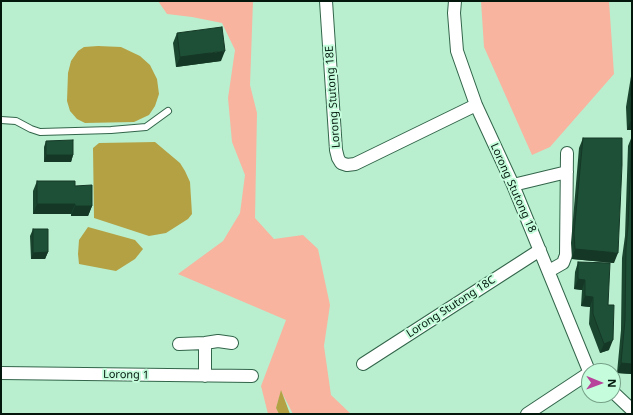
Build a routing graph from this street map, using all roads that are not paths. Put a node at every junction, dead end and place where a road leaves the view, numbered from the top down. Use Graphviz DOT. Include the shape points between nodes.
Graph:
graph roads {
  1 [pos="326,1"];
  2 [pos="455,1"];
  3 [pos="476,105"];
  4 [pos="168,111"];
  5 [pos="1,120"];
  6 [pos="567,153"];
  7 [pos="567,172"];
  8 [pos="513,185"];
  9 [pos="540,250"];
  10 [pos="549,271"];
  11 [pos="232,343"];
  12 [pos="179,344"];
  13 [pos="205,344"];
  14 [pos="585,363"];
  15 [pos="363,364"];
  16 [pos="1,373"];
  17 [pos="205,376"];
  18 [pos="252,376"];
  19 [pos="581,377"];
  20 [pos="621,400"];
  21 [pos="632,410"];
  22 [pos="527,414"];
  1 -- 3 [label="street, Lorong Stutong 18E" via="336,150 341,163 347,166 355,164"];
  2 -- 3 [label="street, Lorong Stutong 18" via="457,51"];
  3 -- 8 [label="street, Lorong Stutong 18"];
  4 -- 5 [label="lane" via="146,126 111,130 40,132 16,121"];
  6 -- 7 [label="street"];
  7 -- 8 [label="street"];
  7 -- 10 [label="street" via="566,255 563,262"];
  8 -- 9 [label="street, Lorong Stutong 18"];
  9 -- 10 [label="street, Lorong Stutong 18"];
  9 -- 15 [label="street, Lorong Stutong 18C"];
  10 -- 14 [label="street, Lorong Stutong 18"];
  11 -- 13 [label="street" via="218,341"];
  12 -- 13 [label="street"];
  13 -- 17 [label="street"];
  16 -- 17 [label="street, Lorong 1"];
  17 -- 18 [label="street, Lorong 1"];
  19 -- 22 [label="street"];
  20 -- 21 [label="street"];
}
